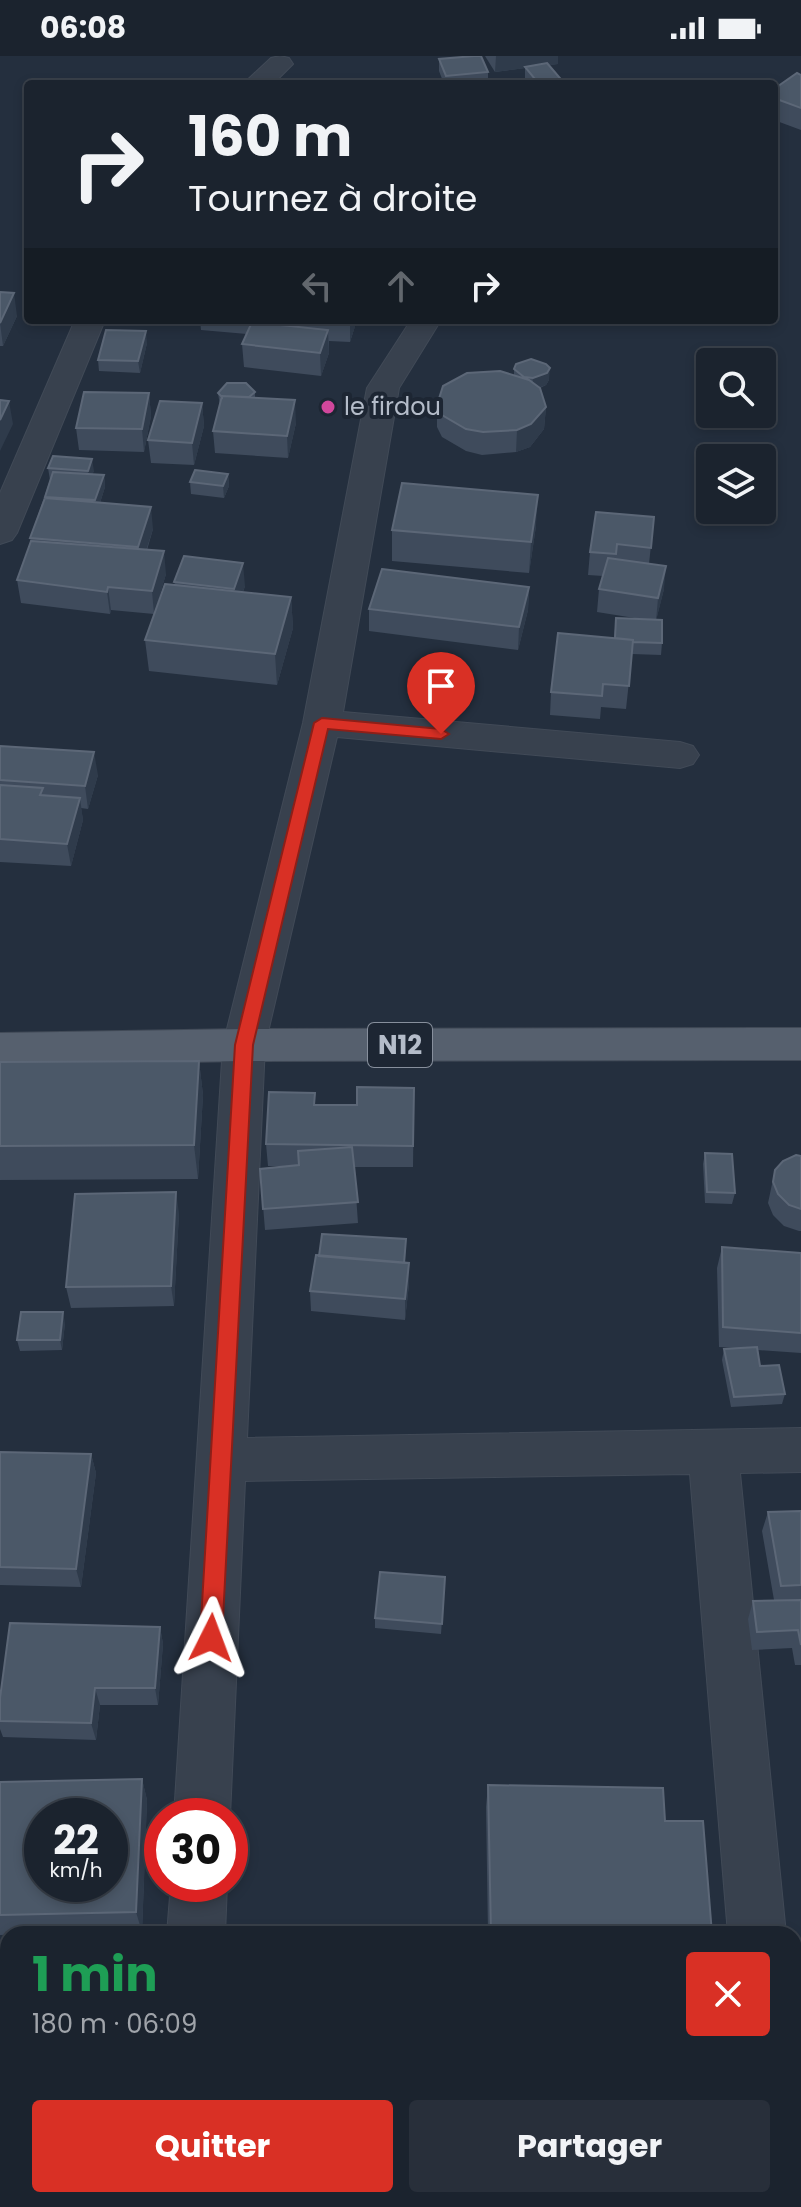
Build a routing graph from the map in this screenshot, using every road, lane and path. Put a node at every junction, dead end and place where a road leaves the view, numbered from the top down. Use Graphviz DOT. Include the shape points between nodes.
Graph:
graph roads {
  1 [pos="280,64"];
  2 [pos="262,80"];
  3 [pos="88,324"];
  4 [pos="423,324"];
  5 [pos="0,533"];
  6 [pos="322,723"];
  7 [pos="680,755"];
  8 [pos="801,1044"];
  9 [pos="244,1045"];
  10 [pos="0,1049"];
  11 [pos="801,1450"];
  12 [pos="713,1452"];
  13 [pos="220,1460"];
  14 [pos="203,1798"];
  15 [pos="198,1902"];
  16 [pos="196,1926"];
  17 [pos="756,1926"];
  1 -- 2 [label="street"];
  3 -- 5 [label="street"];
  4 -- 6 [label="street" via="383,388"];
  6 -- 7 [label="street"];
  6 -- 9 [label="street"];
  8 -- 9 [label="main road, N12"];
  9 -- 10 [label="main road, N12"];
  9 -- 13 [label="street"];
  11 -- 12 [label="street"];
  12 -- 13 [label="street"];
  12 -- 17 [label="street"];
  13 -- 14 [label="street"];
  15 -- 16 [label="street"];
}
